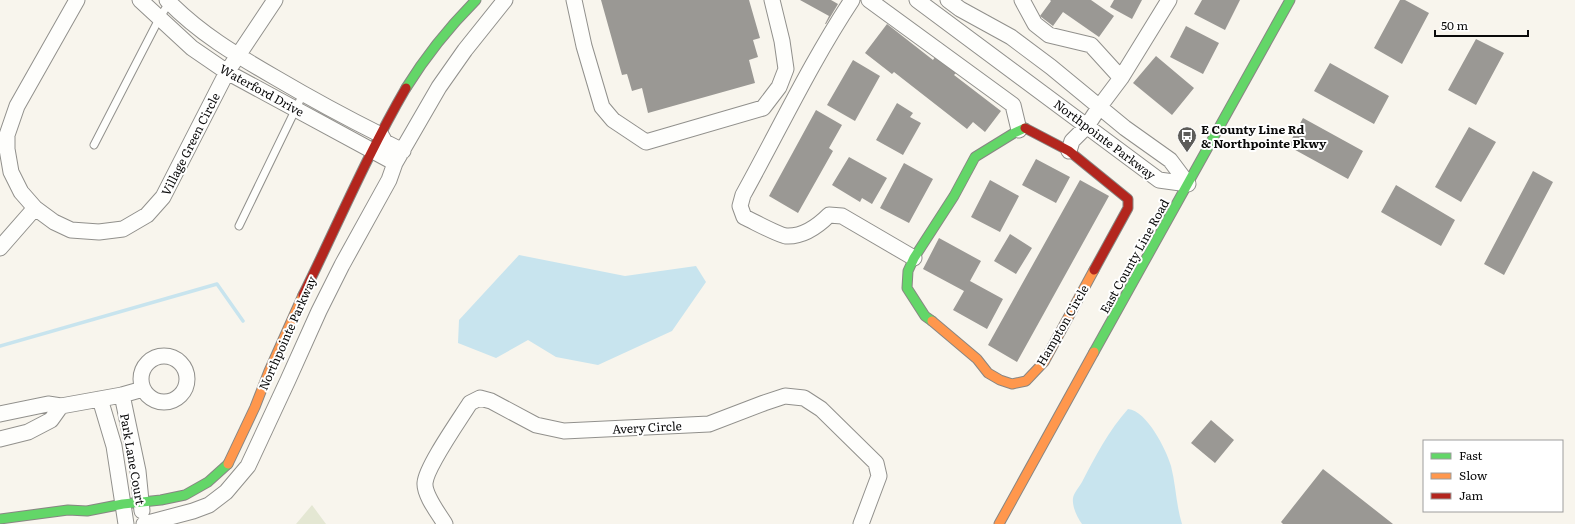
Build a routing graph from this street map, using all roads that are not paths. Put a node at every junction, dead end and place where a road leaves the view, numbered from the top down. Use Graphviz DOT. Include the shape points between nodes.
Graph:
graph roads {
  1 [pos="78,0"];
  2 [pos="140,0"];
  3 [pos="276,0"];
  4 [pos="476,0"];
  5 [pos="505,0"];
  6 [pos="574,0"];
  7 [pos="772,0"];
  8 [pos="852,0"];
  9 [pos="869,0"];
  10 [pos="917,0"];
  11 [pos="948,0"];
  12 [pos="1022,0"];
  13 [pos="1168,0"];
  14 [pos="1290,0"];
  15 [pos="168,1"];
  16 [pos="160,17"];
  17 [pos="188,21"];
  18 [pos="177,34"];
  19 [pos="238,56"];
  20 [pos="227,72"];
  21 [pos="1121,78"];
  22 [pos="303,94"];
  23 [pos="1100,106"];
  24 [pos="295,109"];
  25 [pos="331,109"];
  26 [pos="323,124"];
  27 [pos="1087,126"];
  28 [pos="1019,130"];
  29 [pos="381,135"];
  30 [pos="94,145"];
  31 [pos="4,150"];
  32 [pos="372,151"];
  33 [pos="1069,151"];
  34 [pos="399,157"];
  35 [pos="1188,184"];
  36 [pos="35,208"];
  37 [pos="239,226"];
  38 [pos="0,248"];
  39 [pos="914,258"];
  40 [pos="269,372"];
  41 [pos="288,380"];
  42 [pos="143,389"];
  43 [pos="122,395"];
  44 [pos="100,399"];
  45 [pos="61,406"];
  46 [pos="0,414"];
  47 [pos="0,439"];
  48 [pos="142,502"];
  49 [pos="123,504"];
  50 [pos="0,519"];
  51 [pos="126,524"];
  52 [pos="144,524"];
  53 [pos="445,524"];
  54 [pos="861,524"];
  55 [pos="999,524"];
  1 -- 31 [label="street, Village Green Circle" via="17,106"];
  2 -- 16 [label="street, Waterford Drive"];
  3 -- 19 [label="street, Village Green Circle"];
  4 -- 29 [label="street, Northpointe Parkway" via="450,26 422,62"];
  5 -- 34 [label="street, Northpointe Parkway" via="439,87"];
  6 -- 7 [label="street" via="602,107 613,120 646,142 763,108 779,87 786,69"];
  8 -- 39 [label="street" via="788,110 743,195 740,206 744,217 785,236 802,234 819,225 829,215 842,216"];
  9 -- 28 [label="street" via="1013,105"];
  10 -- 27 [label="street, Northpointe Parkway"];
  11 -- 23 [label="street, Northpointe Parkway" via="1011,38"];
  12 -- 21 [label="street" via="1035,24 1050,35 1091,45"];
  13 -- 21 [label="street"];
  14 -- 35 [label="street, East County Line Road"];
  15 -- 16 [label="lane"];
  15 -- 17 [label="street, Waterford Drive"];
  16 -- 18 [label="street, Waterford Drive"];
  16 -- 30 [label="lane"];
  17 -- 18 [label="street"];
  17 -- 19 [label="street, Waterford Drive"];
  18 -- 20 [label="street, Waterford Drive" via="192,48"];
  19 -- 20 [label="street, Village Green Circle"];
  19 -- 22 [label="street, Waterford Drive"];
  20 -- 24 [label="street, Waterford Drive"];
  20 -- 36 [label="street, Village Green Circle" via="163,197 147,215 123,229 99,232 71,230 54,222"];
  21 -- 23 [label="street"];
  22 -- 24 [label="lane"];
  22 -- 25 [label="street, Waterford Drive"];
  23 -- 27 [label="street"];
  23 -- 35 [label="street, Northpointe Parkway" via="1125,128 1170,160"];
  24 -- 26 [label="street, Waterford Drive"];
  24 -- 37 [label="lane"];
  25 -- 26 [label="street"];
  25 -- 29 [label="street, Waterford Drive"];
  26 -- 32 [label="street, Waterford Drive"];
  27 -- 33 [label="street" via="1072,141"];
  27 -- 35 [label="street, Northpointe Parkway" via="1159,180"];
  28 -- 33 [label="street, Hampton Circle" via="1025,128"];
  28 -- 39 [label="street, Hampton Circle" via="975,157 954,196"];
  29 -- 32 [label="street, Northpointe Parkway"];
  29 -- 34 [label="street, Waterford Drive" via="384,142"];
  31 -- 36 [label="street, Village Green Circle" via="21,192"];
  32 -- 34 [label="street, Waterford Drive"];
  32 -- 40 [label="street, Northpointe Parkway" via="302,296"];
  33 -- 39 [label="street, Hampton Circle" via="1128,199 1128,208 1044,362 1026,381 1012,384 988,373 960,344 925,316 907,288 908,271"];
  34 -- 41 [label="street, Northpointe Parkway" via="319,311"];
  35 -- 55 [label="street, East County Line Road"];
  36 -- 38 [label="street"];
  40 -- 41 [label="street"];
  40 -- 48 [label="street, Northpointe Parkway" via="240,440 218,475 185,495"];
  41 -- 52 [label="street, Northpointe Parkway" via="248,466 226,492 209,505"];
  42 -- 43 [label="street"];
  43 -- 44 [label="street"];
  43 -- 48 [label="street, Park Lane Court"];
  44 -- 45 [label="street"];
  44 -- 49 [label="street, Park Lane Court" via="114,446"];
  45 -- 46 [label="street" via="48,404"];
  45 -- 47 [label="street" via="51,420 28,432"];
  48 -- 49 [label="street, Northpointe Parkway"];
  48 -- 52 [label="street, Park Lane Court"];
  49 -- 50 [label="street, Northpointe Parkway" via="87,511 68,510"];
  49 -- 51 [label="street, Park Lane Court"];
  53 -- 54 [label="street, Avery Circle" via="428,497 424,484 428,471 470,403 480,398 491,401 536,425 564,431 709,424 785,396 804,398 821,409 876,463 879,476"];
}
